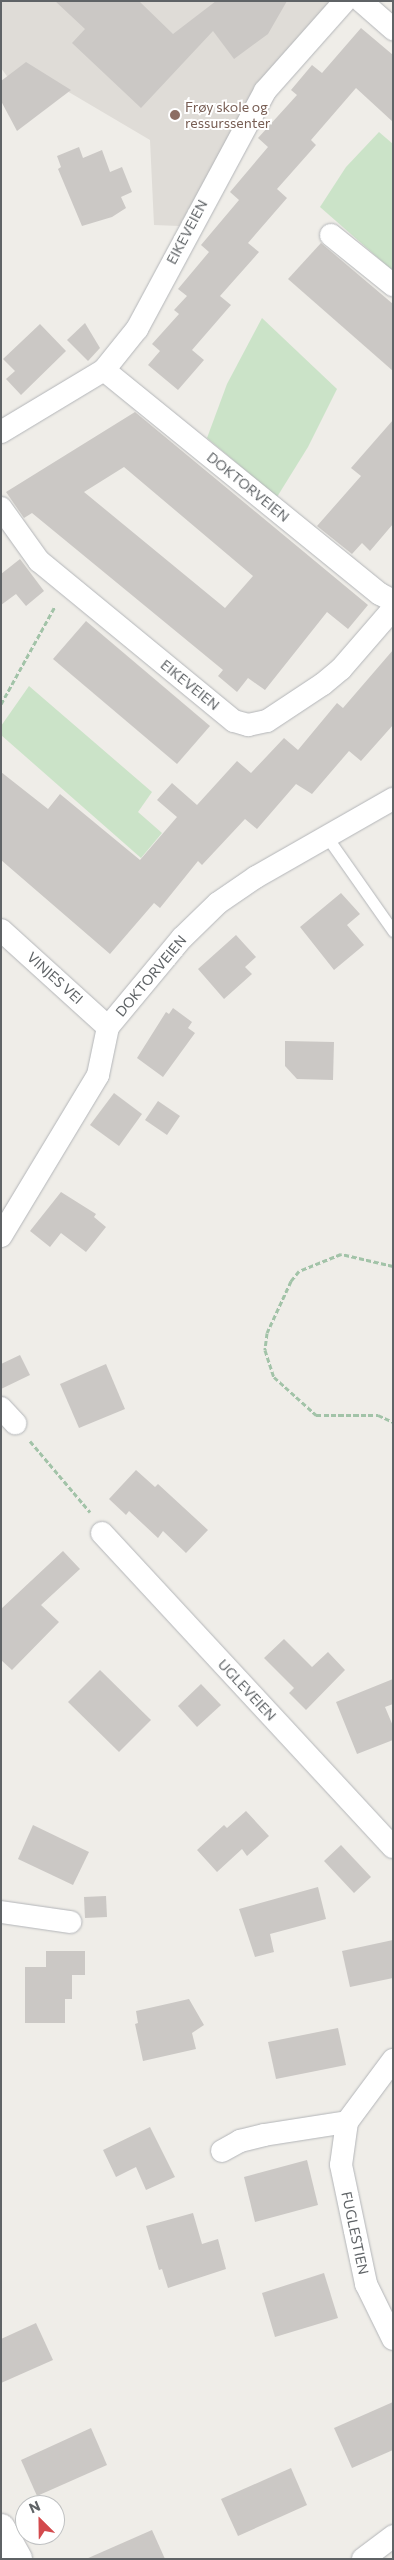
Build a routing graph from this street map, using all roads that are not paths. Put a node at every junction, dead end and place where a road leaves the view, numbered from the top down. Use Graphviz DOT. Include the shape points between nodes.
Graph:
graph roads {
  1 [pos="345,1"];
  2 [pos="361,1"];
  3 [pos="393,29"];
  4 [pos="331,234"];
  5 [pos="393,285"];
  6 [pos="104,370"];
  7 [pos="1,432"];
  8 [pos="1,508"];
  9 [pos="393,601"];
  10 [pos="393,608"];
  11 [pos="393,799"];
  12 [pos="327,837"];
  13 [pos="1,930"];
  14 [pos="393,930"];
  15 [pos="108,1026"];
  16 [pos="1,1236"];
  17 [pos="102,1533"];
  18 [pos="393,1847"];
  19 [pos="1,1912"];
  20 [pos="70,1922"];
  21 [pos="393,2060"];
  22 [pos="347,2122"];
  23 [pos="222,2150"];
  24 [pos="393,2339"];
  25 [pos="1,2528"];
  26 [pos="393,2536"];
  27 [pos="18,2559"];
  28 [pos="363,2559"];
  1 -- 6 [label="street, EIKEVEIEN" via="265,91 137,329"];
  2 -- 3 [label="street"];
  4 -- 5 [label="street"];
  6 -- 7 [label="street, EIKEVEIEN"];
  6 -- 9 [label="street, DOKTORVEIEN" via="380,594"];
  8 -- 10 [label="street, EIKEVEIEN" via="39,561 234,720 248,725 268,721 323,684"];
  11 -- 12 [label="street, DOKTORVEIEN"];
  12 -- 14 [label="lane"];
  12 -- 15 [label="street, DOKTORVEIEN" via="218,903 182,938"];
  13 -- 15 [label="street, VINJES VEI"];
  15 -- 16 [label="street, DOKTORVEIEN" via="98,1075"];
  17 -- 18 [label="street, UGLEVEIEN"];
  19 -- 20 [label="street"];
  21 -- 22 [label="street, FUGLESTIEN"];
  22 -- 23 [label="street" via="264,2135"];
  22 -- 24 [label="street, FUGLESTIEN" via="341,2165 350,2213 366,2284"];
  25 -- 27 [label="main road"];
  26 -- 28 [label="street"];
}
